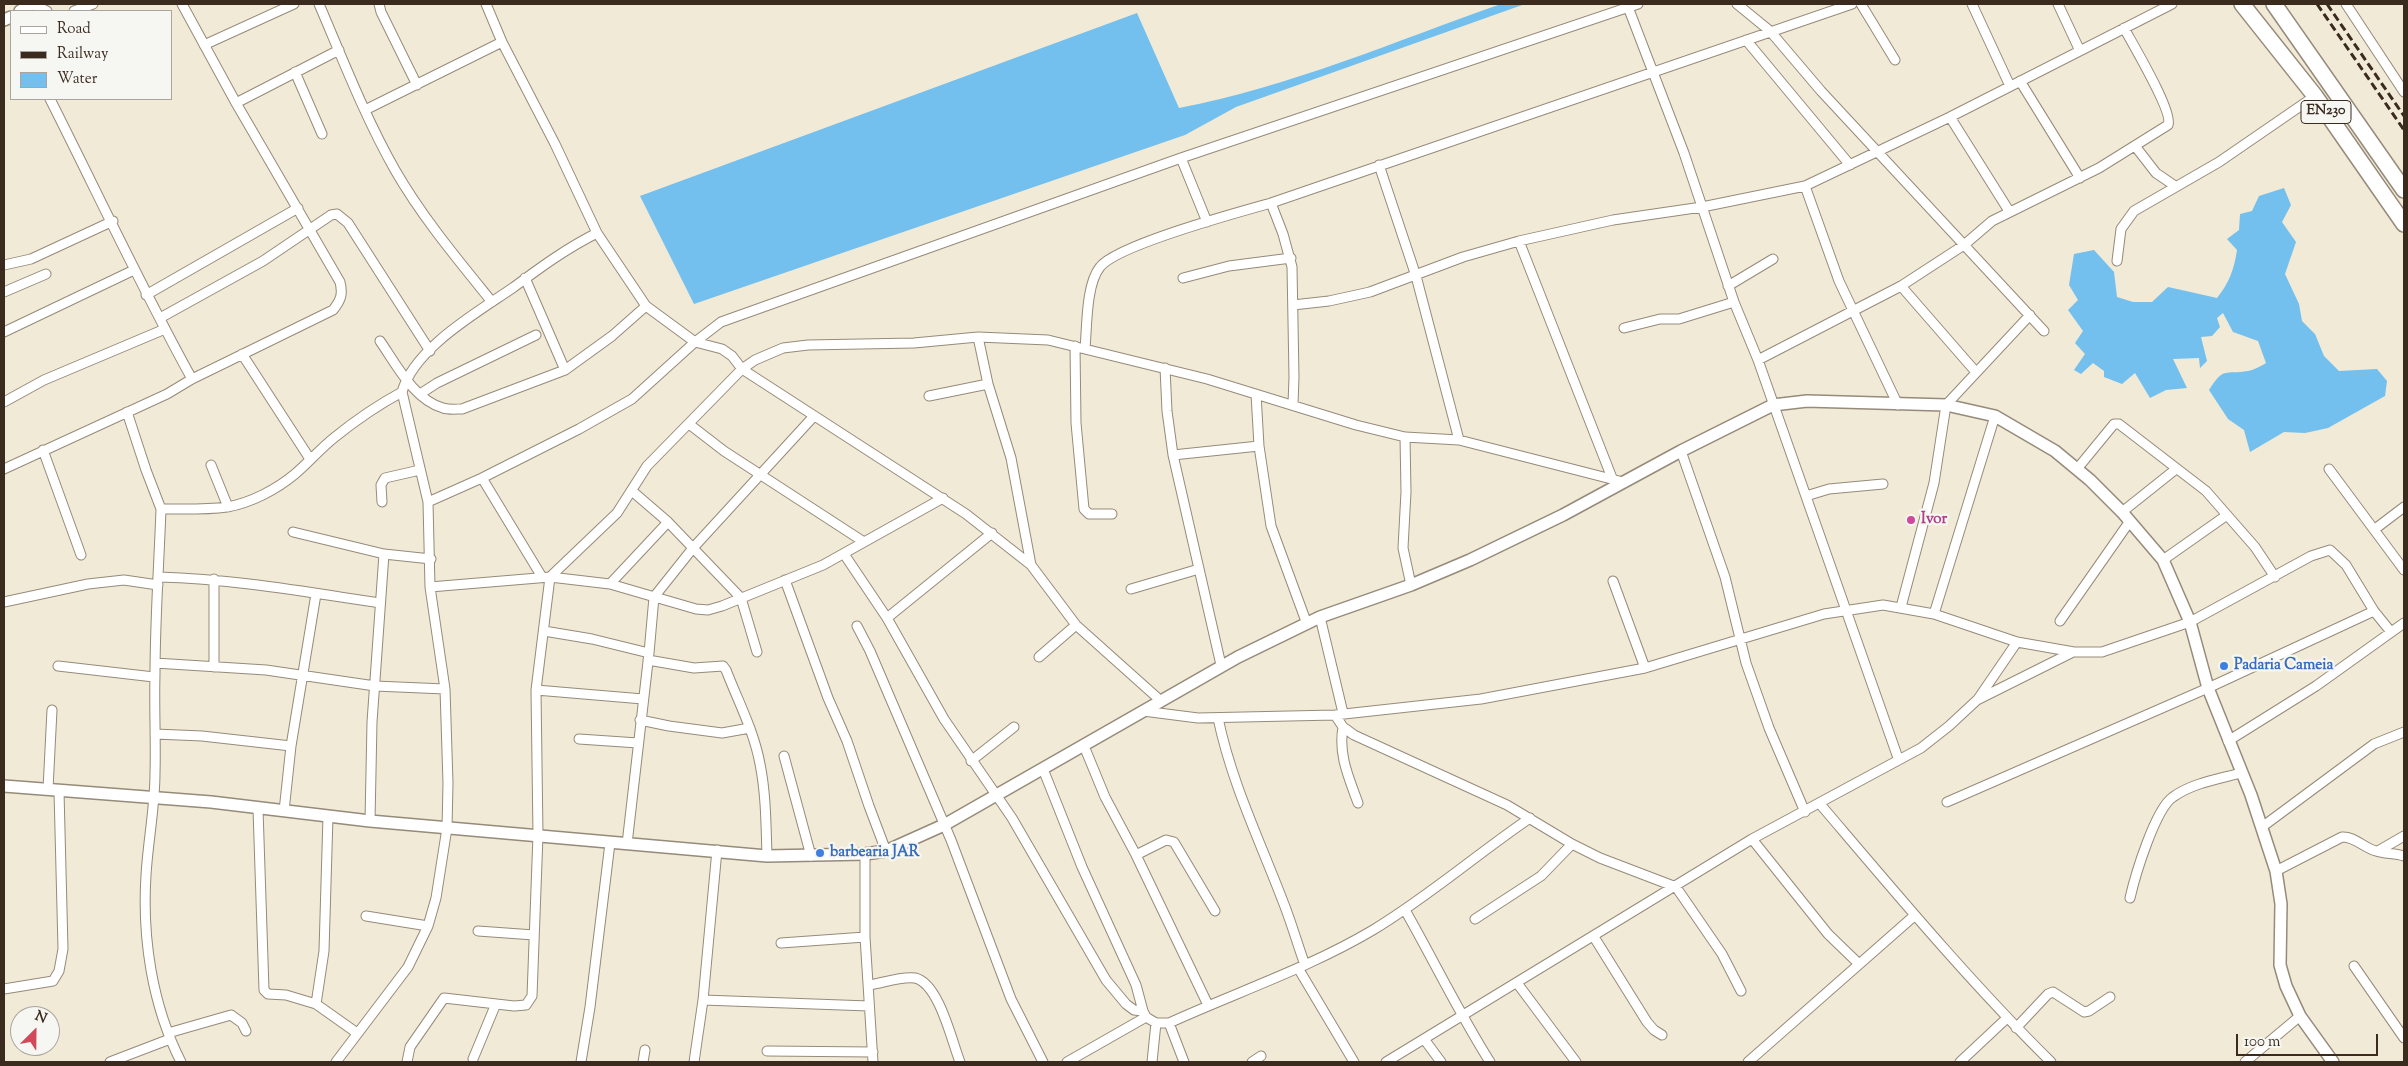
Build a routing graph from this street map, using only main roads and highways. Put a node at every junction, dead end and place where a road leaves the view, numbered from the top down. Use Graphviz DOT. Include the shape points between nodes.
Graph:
graph roads {
  1 [pos="2242,4"];
  2 [pos="2274,4"];
  3 [pos="2404,190"];
  4 [pos="2404,224"];
  1 -- 4 [label="highway, EN230" via="2315,96"];
  2 -- 3 [label="highway, EN230"];
}
